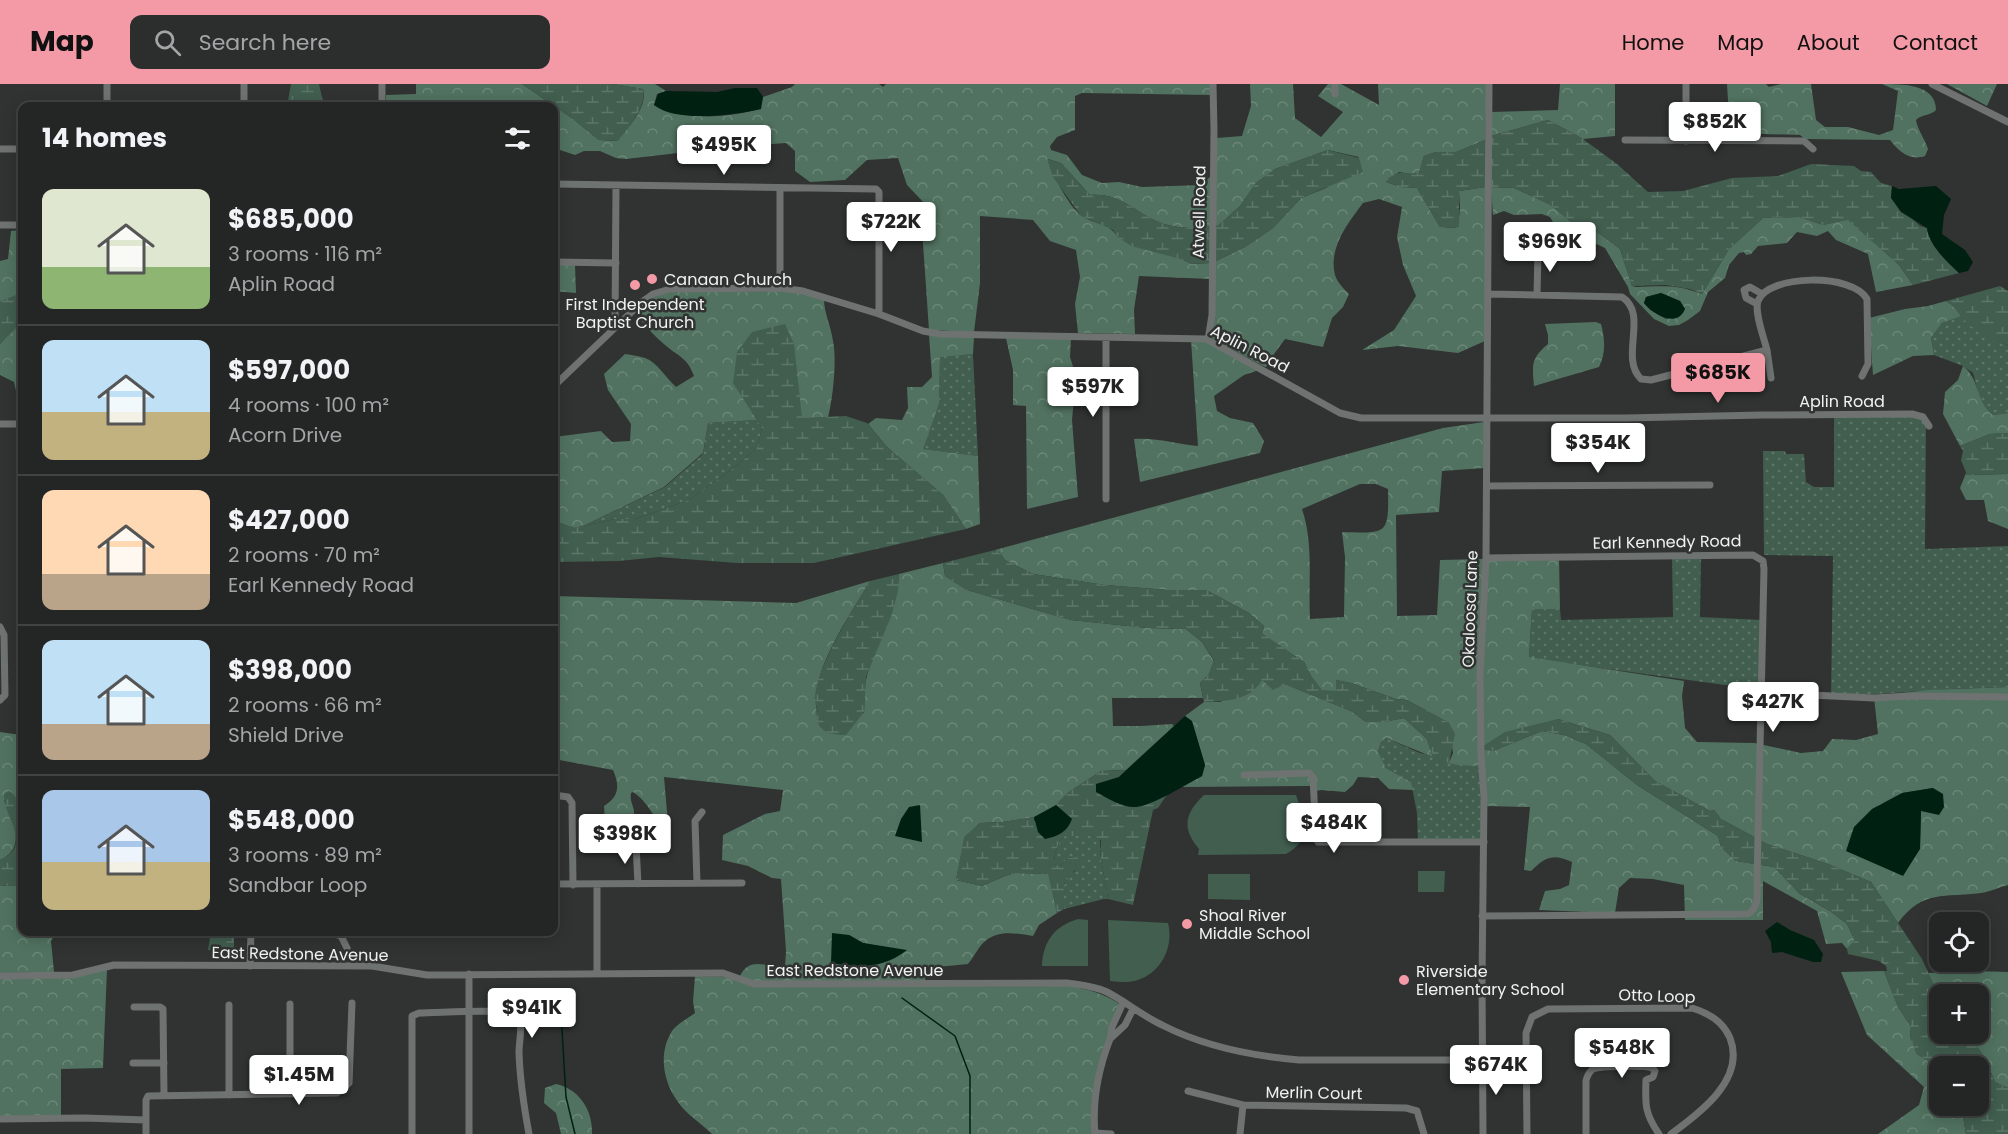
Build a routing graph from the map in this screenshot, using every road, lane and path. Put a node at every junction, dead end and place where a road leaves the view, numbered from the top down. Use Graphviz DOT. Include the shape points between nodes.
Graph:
graph roads {
  1 [pos="107,84"];
  2 [pos="244,84"];
  3 [pos="382,84"];
  4 [pos="1213,84"];
  5 [pos="1335,84"];
  6 [pos="1489,84"];
  7 [pos="1686,84"];
  8 [pos="1932,84"];
  9 [pos="1335,94"];
  10 [pos="107,102"];
  11 [pos="244,102"];
  12 [pos="382,102"];
  13 [pos="2008,122"];
  14 [pos="1625,140"];
  15 [pos="1686,141"];
  16 [pos="0,149"];
  17 [pos="18,149"];
  18 [pos="1813,149"];
  19 [pos="558,184"];
  20 [pos="616,185"];
  21 [pos="780,189"];
  22 [pos="0,225"];
  23 [pos="18,225"];
  24 [pos="1538,251"];
  25 [pos="558,262"];
  26 [pos="616,263"];
  27 [pos="780,288"];
  28 [pos="1488,294"];
  29 [pos="1762,294"];
  30 [pos="1537,295"];
  31 [pos="1757,304"];
  32 [pos="879,314"];
  33 [pos="615,327"];
  34 [pos="1106,337"];
  35 [pos="1208,340"];
  36 [pos="1767,351"];
  37 [pos="1862,376"];
  38 [pos="1771,378"];
  39 [pos="558,382"];
  40 [pos="1486,418"];
  41 [pos="0,424"];
  42 [pos="18,424"];
  43 [pos="1929,426"];
  44 [pos="1710,485"];
  45 [pos="1486,486"];
  46 [pos="1106,499"];
  47 [pos="1486,558"];
  48 [pos="0,627"];
  49 [pos="1762,686"];
  50 [pos="2008,697"];
  51 [pos="0,700"];
  52 [pos="1244,775"];
  53 [pos="558,796"];
  54 [pos="702,812"];
  55 [pos="1484,842"];
  56 [pos="636,845"];
  57 [pos="742,882"];
  58 [pos="696,883"];
  59 [pos="558,884"];
  60 [pos="597,884"];
  61 [pos="638,884"];
  62 [pos="573,885"];
  63 [pos="1482,916"];
  64 [pos="250,936"];
  65 [pos="341,936"];
  66 [pos="347,948"];
  67 [pos="250,966"];
  68 [pos="469,974"];
  69 [pos="597,974"];
  70 [pos="0,976"];
  71 [pos="352,1003"];
  72 [pos="1123,1003"];
  73 [pos="290,1004"];
  74 [pos="229,1005"];
  75 [pos="134,1007"];
  76 [pos="1133,1009"];
  77 [pos="469,1013"];
  78 [pos="1110,1039"];
  79 [pos="1483,1059"];
  80 [pos="1526,1060"];
  81 [pos="133,1063"];
  82 [pos="164,1063"];
  83 [pos="1633,1067"];
  84 [pos="1646,1080"];
  85 [pos="1188,1091"];
  86 [pos="290,1094"];
  87 [pos="164,1095"];
  88 [pos="229,1095"];
  89 [pos="1243,1106"];
  90 [pos="0,1119"];
  91 [pos="146,1120"];
  92 [pos="146,1134"];
  93 [pos="412,1134"];
  94 [pos="469,1134"];
  95 [pos="529,1134"];
  96 [pos="1095,1134"];
  97 [pos="1111,1134"];
  98 [pos="1240,1134"];
  99 [pos="1424,1134"];
  100 [pos="1483,1134"];
  101 [pos="1527,1134"];
  102 [pos="1586,1134"];
  103 [pos="1659,1134"];
  104 [pos="1671,1134"];
  1 -- 10 [label="street"];
  2 -- 11 [label="street"];
  3 -- 12 [label="street"];
  4 -- 35 [label="street, Atwell Road" via="1212,315"];
  5 -- 9 [label="street"];
  6 -- 28 [label="street, Okaloosa Lane"];
  7 -- 15 [label="street"];
  8 -- 13 [label="street"];
  14 -- 15 [label="street"];
  15 -- 18 [label="street" via="1804,141"];
  16 -- 17 [label="street"];
  19 -- 20 [label="street"];
  20 -- 21 [label="street"];
  20 -- 26 [label="street"];
  21 -- 27 [label="street"];
  21 -- 32 [label="street" via="879,192"];
  22 -- 23 [label="street"];
  24 -- 30 [label="street"];
  25 -- 26 [label="street"];
  26 -- 33 [label="street"];
  27 -- 32 [label="street, Aplin Road" via="813,293"];
  27 -- 33 [label="street, Aplin Road" via="664,290 646,299"];
  28 -- 30 [label="street"];
  28 -- 40 [label="street, Okaloosa Lane"];
  29 -- 31 [label="street"];
  29 -- 31 [label="street" via="1750,287 1744,290 1746,298"];
  29 -- 37 [label="street" via="1771,288 1815,279 1854,287 1865,294 1868,364"];
  30 -- 36 [label="street" via="1618,295 1627,300 1633,313 1634,367 1638,376 1646,380"];
  31 -- 36 [label="street"];
  32 -- 34 [label="street, Aplin Road" via="940,334"];
  33 -- 39 [label="street, Aplin Road"];
  34 -- 35 [label="street, Aplin Road"];
  34 -- 46 [label="street"];
  35 -- 40 [label="street, Aplin Road" via="1348,416"];
  36 -- 38 [label="street"];
  40 -- 43 [label="street, Aplin Road" via="1912,414 1923,417"];
  40 -- 45 [label="street, Okaloosa Lane"];
  41 -- 42 [label="street"];
  44 -- 45 [label="street"];
  45 -- 47 [label="street, Okaloosa Lane"];
  47 -- 49 [label="street, Earl Kennedy Road" via="1756,555 1763,561 1764,569"];
  47 -- 55 [label="street, Okaloosa Lane" via="1480,676"];
  48 -- 51 [label="street" via="4,635 4,695"];
  49 -- 50 [label="street" via="1790,694 1874,698"];
  49 -- 63 [label="street, Earl Kennedy Road" via="1757,904 1751,913"];
  52 -- 55 [label="street" via="1309,773 1313,777 1318,842"];
  53 -- 62 [label="street" via="568,797 572,803"];
  54 -- 58 [label="street" via="695,821"];
  55 -- 63 [label="street, Okaloosa Lane"];
  56 -- 61 [label="street"];
  57 -- 58 [label="street"];
  58 -- 61 [label="street"];
  59 -- 62 [label="street"];
  60 -- 61 [label="street"];
  60 -- 62 [label="street"];
  60 -- 69 [label="street"];
  63 -- 79 [label="street, Okaloosa Lane"];
  64 -- 67 [label="street"];
  65 -- 66 [label="street"];
  67 -- 68 [label="street, East Redstone Avenue" via="372,966 427,975"];
  67 -- 70 [label="street, East Redstone Avenue" via="114,965 73,975"];
  68 -- 69 [label="street, East Redstone Avenue"];
  68 -- 77 [label="street"];
  69 -- 72 [label="street, East Redstone Avenue" via="723,973 754,984 1067,983 1107,992"];
  71 -- 86 [label="street" via="349,1083 337,1093"];
  72 -- 76 [label="street, East Redstone Avenue"];
  72 -- 78 [label="street"];
  73 -- 86 [label="street"];
  74 -- 88 [label="street"];
  75 -- 82 [label="street" via="163,1009"];
  76 -- 78 [label="street" via="1125,1025"];
  76 -- 79 [label="street, East Redstone Avenue" via="1189,1037 1263,1057"];
  77 -- 93 [label="street" via="412,1016"];
  77 -- 94 [label="street"];
  77 -- 95 [label="street" via="519,1015 523,1102"];
  78 -- 96 [label="street" via="1097,1081"];
  79 -- 80 [label="street, East Redstone Avenue"];
  79 -- 100 [label="street, Okaloosa Lane"];
  80 -- 101 [label="street, Otto Loop"];
  80 -- 104 [label="street, Otto Loop" via="1528,1024 1532,1017 1548,1009 1692,1008 1707,1012 1727,1030 1734,1058 1732,1067 1724,1085"];
  81 -- 82 [label="street"];
  82 -- 87 [label="street"];
  83 -- 84 [label="street"];
  83 -- 84 [label="street" via="1653,1068 1655,1074"];
  83 -- 102 [label="street" via="1601,1067 1588,1074"];
  84 -- 103 [label="street" via="1645,1107"];
  85 -- 89 [label="street, Merlin Court"];
  86 -- 88 [label="street"];
  87 -- 88 [label="street"];
  87 -- 91 [label="street" via="148,1096"];
  89 -- 98 [label="street"];
  89 -- 99 [label="street, Merlin Court" via="1406,1108 1417,1111"];
  90 -- 91 [label="street"];
  91 -- 92 [label="street"];
  96 -- 97 [label="street"];
}
